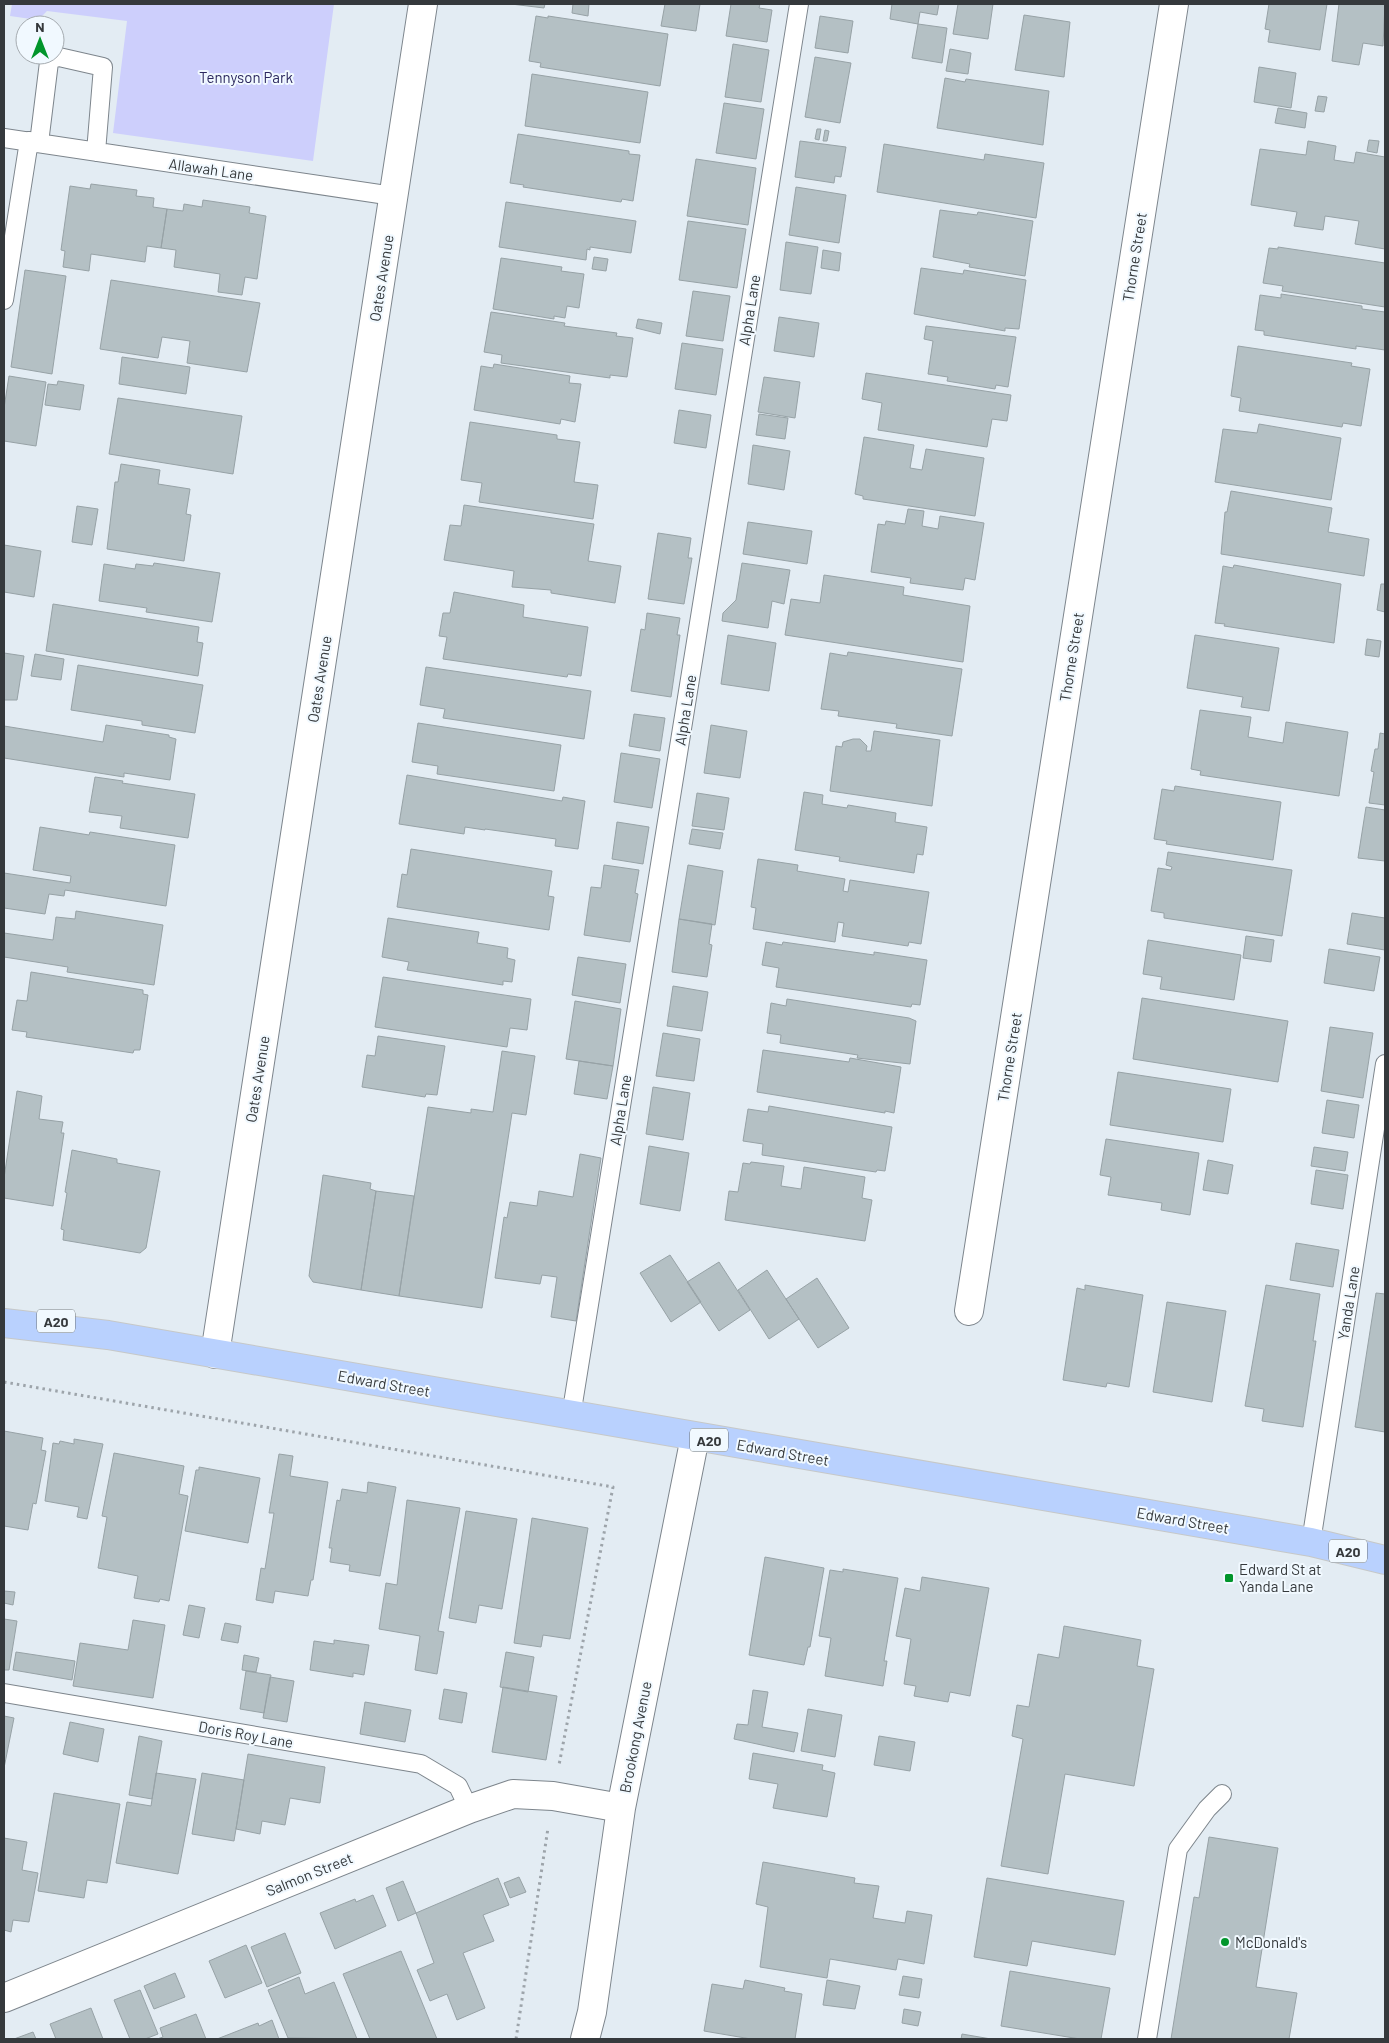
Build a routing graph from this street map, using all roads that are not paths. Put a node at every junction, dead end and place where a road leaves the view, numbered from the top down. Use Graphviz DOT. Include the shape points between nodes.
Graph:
graph roads {
  1 [pos="423,4"];
  2 [pos="799,4"];
  3 [pos="1174,4"];
  4 [pos="4,138"];
  5 [pos="34,142"];
  6 [pos="96,152"];
  7 [pos="394,196"];
  8 [pos="4,300"];
  9 [pos="1385,1064"];
  10 [pos="4,1306"];
  11 [pos="969,1311"];
  12 [pos="4,1323"];
  13 [pos="108,1335"];
  14 [pos="215,1354"];
  15 [pos="571,1416"];
  16 [pos="695,1437"];
  17 [pos="1311,1542"];
  18 [pos="1385,1548"];
  19 [pos="1385,1560"];
  20 [pos="4,1693"];
  21 [pos="1222,1794"];
  22 [pos="621,1808"];
  23 [pos="469,1809"];
  24 [pos="4,1998"];
  25 [pos="585,2039"];
  26 [pos="1147,2039"];
  1 -- 7 [label="street, Oates Avenue"];
  2 -- 15 [label="lane, Alpha Lane"];
  3 -- 11 [label="street, Thorne Street"];
  4 -- 5 [label="lane, Allawah Lane"];
  5 -- 6 [label="lane, Allawah Lane"];
  5 -- 6 [label="lane" via="49,62 59,57 104,66"];
  5 -- 8 [label="lane"];
  6 -- 7 [label="lane, Allawah Lane"];
  7 -- 14 [label="street, Oates Avenue"];
  9 -- 17 [label="lane, Yanda Lane"];
  10 -- 13 [label="highway, Edward Street / A20"];
  12 -- 13 [label="highway, Edward Street / A20"];
  13 -- 14 [label="highway, Edward Street / A20"];
  14 -- 15 [label="highway, Edward Street / A20"];
  15 -- 16 [label="highway, Edward Street / A20"];
  16 -- 17 [label="highway, Edward Street / A20"];
  16 -- 22 [label="street, Brookong Avenue"];
  17 -- 18 [label="highway, Edward Street / A20"];
  17 -- 19 [label="highway, Edward Street / A20"];
  20 -- 23 [label="lane, Doris Roy Lane" via="421,1764 458,1786"];
  21 -- 26 [label="lane" via="1178,1849"];
  22 -- 23 [label="street, Salmon Street" via="553,1796 513,1794"];
  22 -- 25 [label="street, Brookong Avenue" via="592,2012"];
  23 -- 24 [label="street, Salmon Street"];
}
